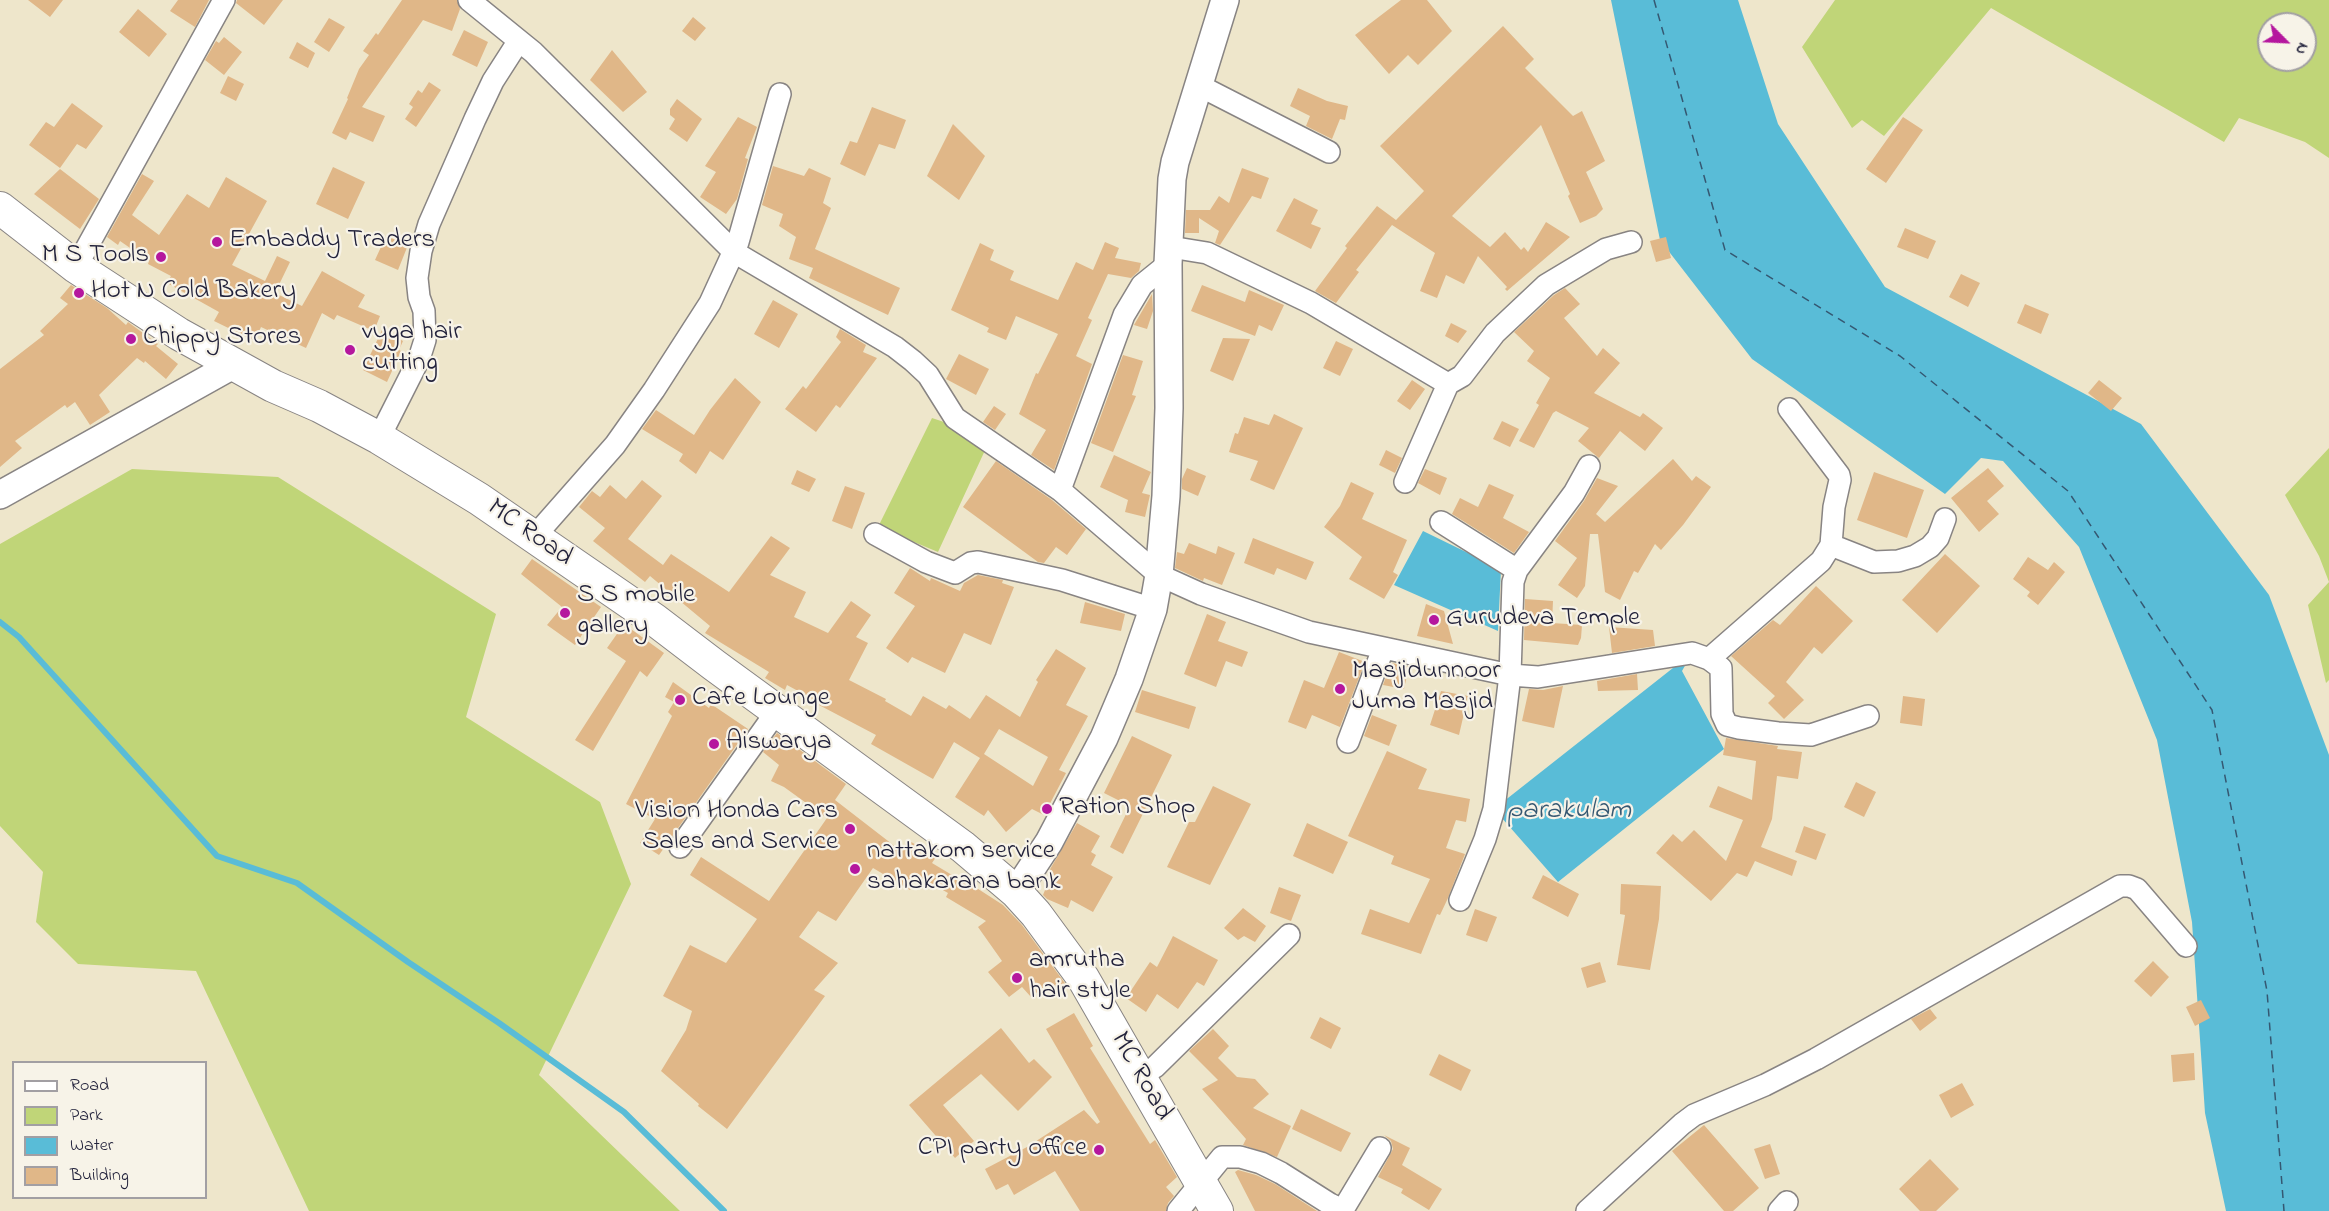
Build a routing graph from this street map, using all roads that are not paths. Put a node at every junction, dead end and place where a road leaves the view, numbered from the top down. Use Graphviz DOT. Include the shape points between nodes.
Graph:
graph roads {
  1 [pos="224,0"];
  2 [pos="470,0"];
  3 [pos="1225,0"];
  4 [pos="518,42"];
  5 [pos="1200,86"];
  6 [pos="780,94"];
  7 [pos="1329,152"];
  8 [pos="0,208"];
  9 [pos="1631,242"];
  10 [pos="734,252"];
  11 [pos="1169,256"];
  12 [pos="76,267"];
  13 [pos="233,365"];
  14 [pos="1448,384"];
  15 [pos="1789,409"];
  16 [pos="379,438"];
  17 [pos="1589,466"];
  18 [pos="1405,482"];
  19 [pos="1060,490"];
  20 [pos="0,495"];
  21 [pos="1945,519"];
  22 [pos="1441,522"];
  23 [pos="875,534"];
  24 [pos="534,537"];
  25 [pos="1831,546"];
  26 [pos="1517,570"];
  27 [pos="1159,575"];
  28 [pos="1153,609"];
  29 [pos="1383,649"];
  30 [pos="1709,659"];
  31 [pos="1510,675"];
  32 [pos="777,711"];
  33 [pos="1868,716"];
  34 [pos="1348,742"];
  35 [pos="680,847"];
  36 [pos="1016,892"];
  37 [pos="1460,900"];
  38 [pos="1289,935"];
  39 [pos="2186,946"];
  40 [pos="1142,1076"];
  41 [pos="1380,1148"];
  42 [pos="1201,1184"];
  43 [pos="1178,1211"];
  44 [pos="1217,1211"];
  45 [pos="1587,1211"];
  1 -- 12 [label="street"];
  2 -- 4 [label="street"];
  3 -- 5 [label="main road"];
  4 -- 10 [label="street" via="533,52"];
  4 -- 16 [label="street" via="489,90 429,224 417,278 425,340"];
  5 -- 7 [label="street"];
  5 -- 11 [label="main road" via="1175,162"];
  6 -- 10 [label="street"];
  8 -- 12 [label="highway, MC Road"];
  9 -- 14 [label="street" via="1606,249 1546,285 1495,333 1462,376"];
  10 -- 19 [label="street" via="895,347 928,375 955,418"];
  10 -- 24 [label="street" via="710,303 654,390 615,445"];
  11 -- 14 [label="street" via="1207,253 1311,303"];
  11 -- 19 [label="street" via="1142,285 1124,315"];
  11 -- 27 [label="main road" via="1169,419"];
  12 -- 13 [label="highway, MC Road" via="171,330"];
  13 -- 16 [label="highway, MC Road"];
  13 -- 20 [label="main road"];
  14 -- 18 [label="street"];
  15 -- 25 [label="street" via="1839,475"];
  16 -- 24 [label="highway, MC Road"];
  17 -- 26 [label="street" via="1574,493"];
  19 -- 27 [label="street"];
  21 -- 25 [label="street" via="1930,547 1898,561 1874,562"];
  22 -- 26 [label="street"];
  23 -- 28 [label="street" via="955,573 978,562 1062,580"];
  24 -- 32 [label="highway, MC Road"];
  25 -- 30 [label="street" via="1821,561"];
  26 -- 31 [label="street" via="1513,582"];
  27 -- 28 [label="main road"];
  27 -- 29 [label="street" via="1309,632"];
  28 -- 36 [label="main road" via="1104,738"];
  29 -- 31 [label="street"];
  29 -- 34 [label="street"];
  30 -- 31 [label="street" via="1692,653 1538,676"];
  30 -- 33 [label="street" via="1720,668 1722,714 1727,725 1811,735"];
  31 -- 37 [label="street" via="1494,809"];
  32 -- 35 [label="street"];
  32 -- 36 [label="highway, MC Road" via="963,847"];
  36 -- 40 [label="highway, MC Road" via="1083,978"];
  38 -- 40 [label="street"];
  39 -- 45 [label="street" via="2138,889 2120,886 1816,1059 1694,1115"];
  40 -- 42 [label="highway, MC Road"];
  41 -- 42 [label="street" via="1344,1208 1330,1204 1262,1163 1240,1157 1222,1157"];
  42 -- 43 [label="street"];
  42 -- 44 [label="highway, MC Road"];
}
